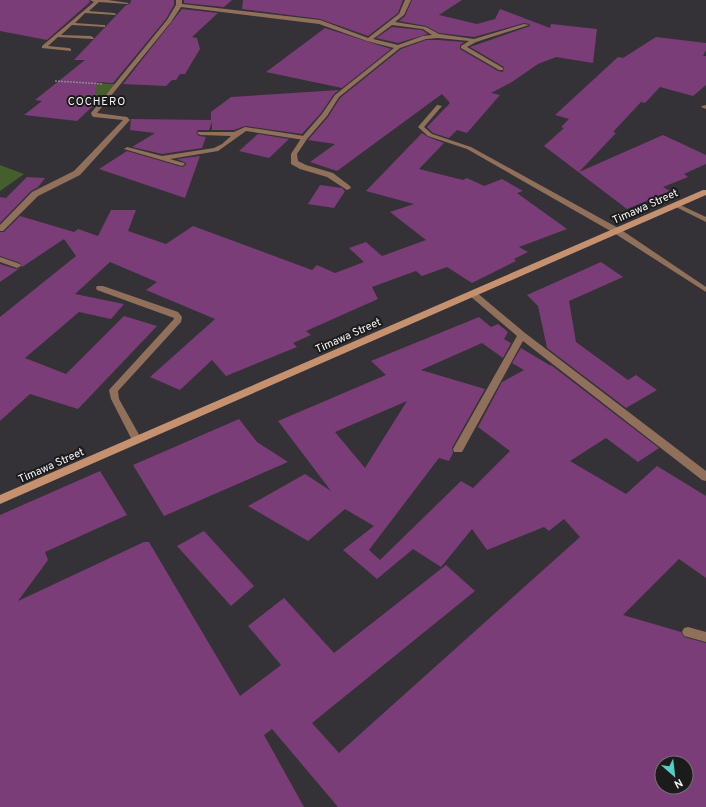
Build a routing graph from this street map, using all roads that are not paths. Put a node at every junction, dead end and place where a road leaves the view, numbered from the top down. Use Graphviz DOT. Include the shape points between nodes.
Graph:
graph roads {
  1 [pos="91,0"];
  2 [pos="408,0"];
  3 [pos="97,1"];
  4 [pos="128,3"];
  5 [pos="179,3"];
  6 [pos="86,12"];
  7 [pos="114,14"];
  8 [pos="391,23"];
  9 [pos="73,24"];
  10 [pos="526,25"];
  11 [pos="103,26"];
  12 [pos="59,36"];
  13 [pos="438,36"];
  14 [pos="90,38"];
  15 [pos="370,40"];
  16 [pos="474,41"];
  17 [pos="398,47"];
  18 [pos="69,50"];
  19 [pos="501,69"];
  20 [pos="439,106"];
  21 [pos="200,133"];
  22 [pos="237,134"];
  23 [pos="304,138"];
  24 [pos="127,150"];
  25 [pos="163,158"];
  26 [pos="182,164"];
  27 [pos="347,188"];
  28 [pos="705,195"];
  29 [pos="676,206"];
  30 [pos="706,212"];
  31 [pos="698,215"];
  32 [pos="706,220"];
  33 [pos="0,229"];
  34 [pos="617,231"];
  35 [pos="0,259"];
  36 [pos="17,266"];
  37 [pos="100,288"];
  38 [pos="706,290"];
  39 [pos="473,294"];
  40 [pos="522,335"];
  41 [pos="137,440"];
  42 [pos="458,449"];
  43 [pos="706,476"];
  44 [pos="0,500"];
  45 [pos="688,632"];
  46 [pos="706,637"];
  1 -- 3 [label="lane"];
  2 -- 8 [label="street" via="401,15"];
  3 -- 4 [label="lane"];
  3 -- 6 [label="lane"];
  5 -- 15 [label="street" via="320,22"];
  5 -- 33 [label="street" via="169,21 94,114 127,120 78,174 35,194"];
  6 -- 7 [label="lane"];
  6 -- 9 [label="lane"];
  8 -- 13 [label="street" via="424,28"];
  8 -- 15 [label="street"];
  9 -- 11 [label="lane"];
  9 -- 12 [label="lane"];
  10 -- 16 [label="street"];
  12 -- 14 [label="lane"];
  12 -- 18 [label="lane" via="45,48"];
  13 -- 16 [label="street"];
  13 -- 17 [label="street" via="425,37"];
  15 -- 17 [label="street"];
  16 -- 19 [label="street" via="463,47"];
  17 -- 23 [label="street" via="337,96"];
  20 -- 34 [label="lane" via="422,127 424,131 469,148"];
  21 -- 22 [label="lane"];
  22 -- 23 [label="lane" via="245,129"];
  22 -- 25 [label="lane" via="223,148"];
  23 -- 27 [label="street" via="294,154 294,162 330,175"];
  24 -- 25 [label="lane"];
  25 -- 26 [label="lane"];
  28 -- 29 [label="street, Timawa Street"];
  29 -- 31 [label="lane"];
  29 -- 34 [label="street, Timawa Street"];
  30 -- 31 [label="lane"];
  31 -- 32 [label="lane"];
  34 -- 38 [label="lane"];
  34 -- 39 [label="street, Timawa Street"];
  35 -- 36 [label="lane"];
  37 -- 41 [label="lane" via="178,316 178,320 114,390 115,398"];
  39 -- 40 [label="street"];
  39 -- 41 [label="street, Timawa Street"];
  40 -- 42 [label="street"];
  40 -- 43 [label="street"];
  41 -- 44 [label="street, Timawa Street"];
  45 -- 46 [label="lane"];
}
